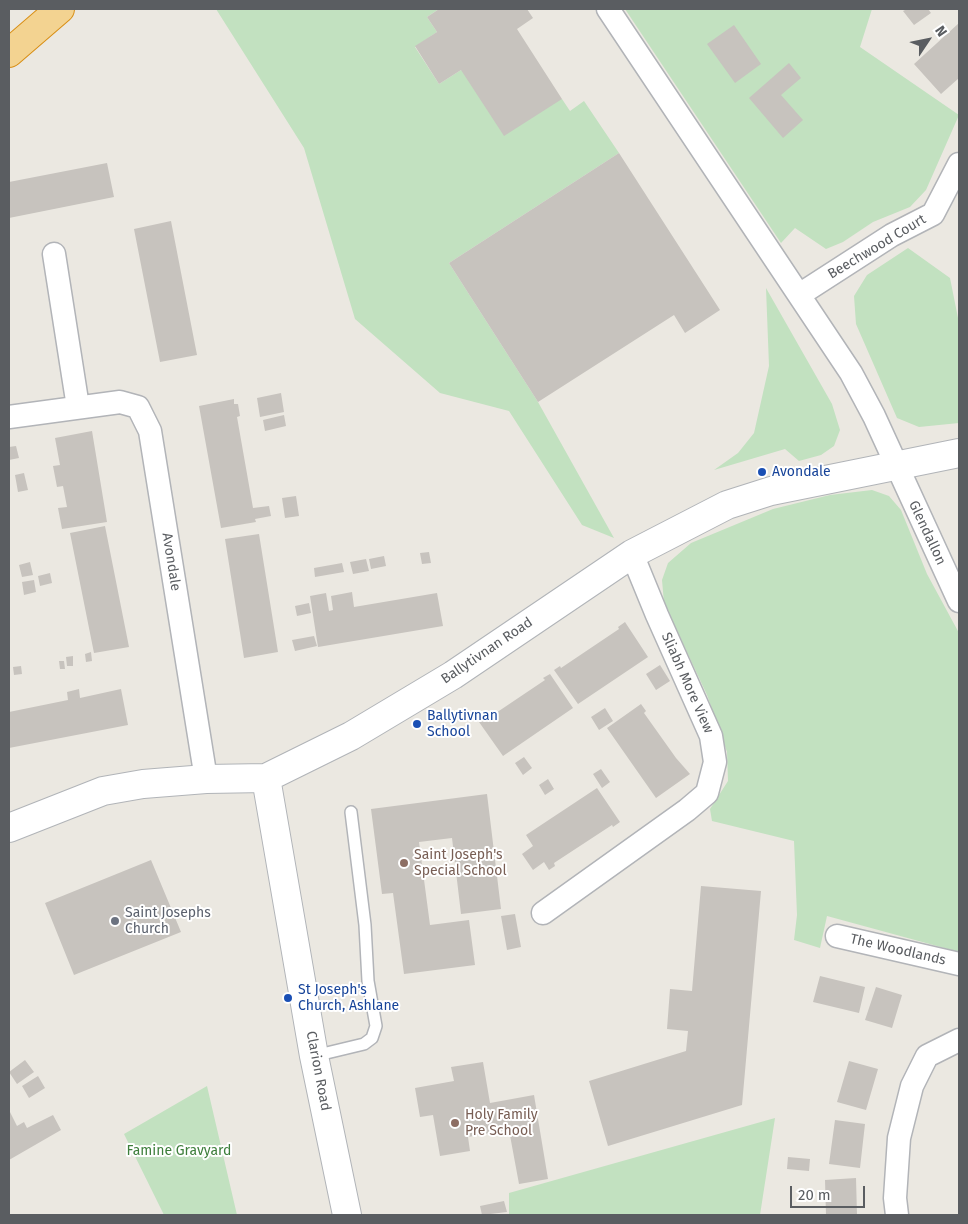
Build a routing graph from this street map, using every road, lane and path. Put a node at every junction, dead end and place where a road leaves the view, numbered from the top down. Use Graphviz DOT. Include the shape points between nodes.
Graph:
graph roads {
  1 [pos="60,9"];
  2 [pos="608,9"];
  3 [pos="14,45"];
  4 [pos="959,164"];
  5 [pos="54,254"];
  6 [pos="799,295"];
  7 [pos="78,407"];
  8 [pos="9,417"];
  9 [pos="959,453"];
  10 [pos="896,465"];
  11 [pos="632,554"];
  12 [pos="959,601"];
  13 [pos="266,778"];
  14 [pos="206,779"];
  15 [pos="350,812"];
  16 [pos="9,828"];
  17 [pos="543,913"];
  18 [pos="837,936"];
  19 [pos="959,964"];
  20 [pos="959,1040"];
  21 [pos="314,1056"];
  22 [pos="347,1215"];
  23 [pos="897,1215"];
  1 -- 3 [label="highway"];
  2 -- 6 [label="street, Glendallon"];
  4 -- 6 [label="street, Beechwood Court" via="933,214 892,235"];
  5 -- 7 [label="street"];
  6 -- 10 [label="street, Glendallon" via="851,373"];
  7 -- 8 [label="street, Avondale"];
  7 -- 14 [label="street, Avondale" via="120,402 138,408 150,432"];
  9 -- 10 [label="street, Ballytivnan Road"];
  10 -- 11 [label="street, Ballytivnan Road" via="770,491 727,504"];
  10 -- 12 [label="street, Glendallon"];
  11 -- 13 [label="street, Ballytivnan Road" via="453,674 351,736"];
  11 -- 17 [label="street, Sliabh More View" via="711,736 715,762 708,792"];
  13 -- 14 [label="street, Ballytivnan Road"];
  13 -- 21 [label="street, Clarion Road"];
  14 -- 16 [label="street, Ballytivnan Road" via="102,791"];
  15 -- 21 [label="lane" via="365,925 368,981 376,1026 372,1038 364,1044"];
  18 -- 19 [label="street, The Woodlands"];
  20 -- 23 [label="street" via="927,1056 912,1086 900,1138 895,1198"];
  21 -- 22 [label="street, Clarion Road"];
}
